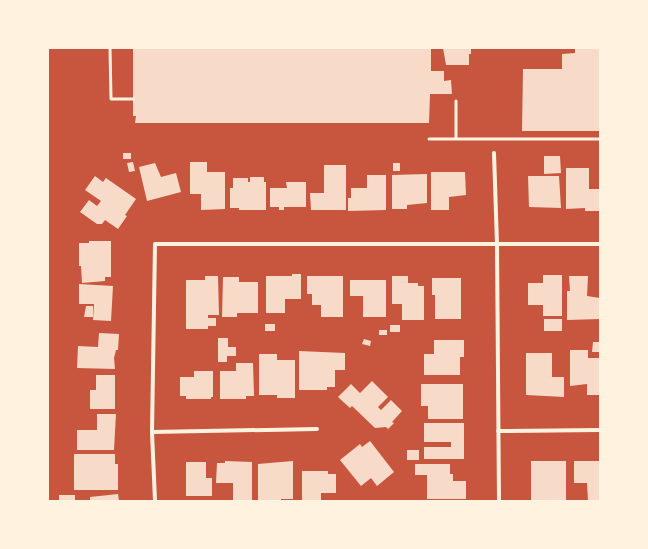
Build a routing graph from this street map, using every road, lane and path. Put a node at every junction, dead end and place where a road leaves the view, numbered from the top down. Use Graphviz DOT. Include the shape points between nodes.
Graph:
graph roads {
  1 [pos="110,48"];
  2 [pos="133,99"];
  3 [pos="456,101"];
  4 [pos="429,139"];
  5 [pos="456,139"];
  6 [pos="600,139"];
  7 [pos="494,153"];
  8 [pos="497,244"];
  9 [pos="600,244"];
  10 [pos="317,429"];
  11 [pos="600,430"];
  12 [pos="498,431"];
  13 [pos="152,432"];
  14 [pos="155,501"];
  15 [pos="499,501"];
  1 -- 2 [label="lane" via="110,99"];
  3 -- 5 [label="lane"];
  4 -- 5 [label="lane"];
  5 -- 6 [label="lane"];
  7 -- 8 [label="street"];
  8 -- 9 [label="street"];
  8 -- 12 [label="street"];
  8 -- 13 [label="street" via="155,244"];
  10 -- 13 [label="street"];
  11 -- 12 [label="street"];
  12 -- 15 [label="street"];
  13 -- 14 [label="street"];
}
